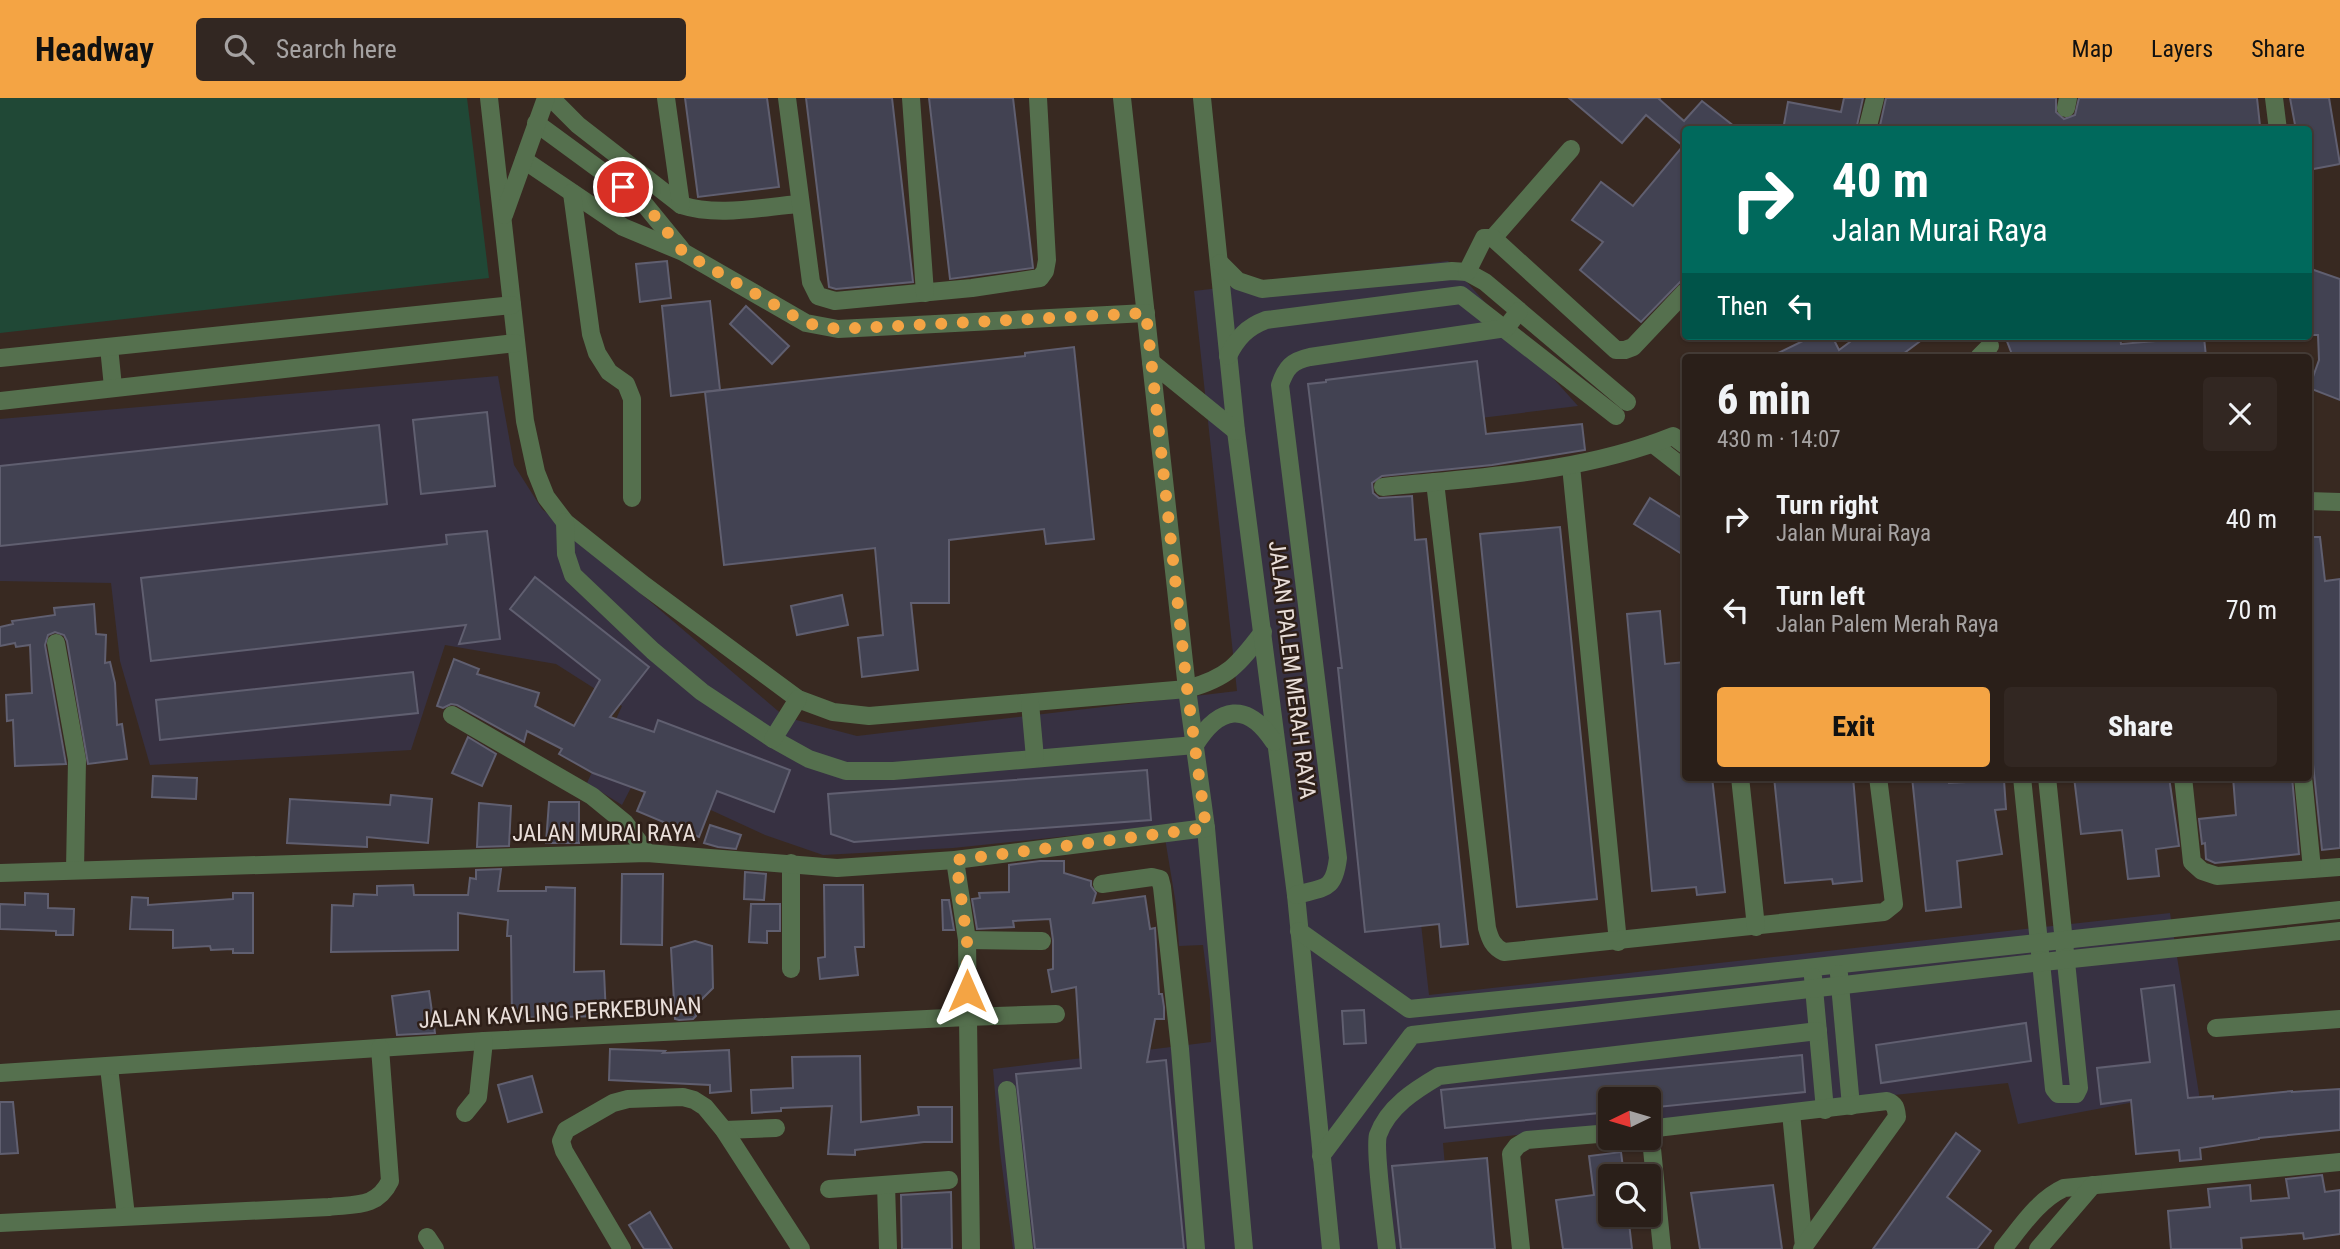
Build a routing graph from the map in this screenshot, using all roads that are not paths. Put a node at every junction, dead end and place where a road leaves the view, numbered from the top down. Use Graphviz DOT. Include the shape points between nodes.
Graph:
graph roads {
  1 [pos="489,98"];
  2 [pos="545,98"];
  3 [pos="552,98"];
  4 [pos="666,98"];
  5 [pos="788,98"];
  6 [pos="911,98"];
  7 [pos="1038,98"];
  8 [pos="1138,98"];
  9 [pos="1202,98"];
  10 [pos="1875,98"];
  11 [pos="2274,98"];
  12 [pos="1123,107"];
  13 [pos="537,123"];
  14 [pos="1868,126"];
  15 [pos="2278,126"];
  16 [pos="1571,149"];
  17 [pos="524,160"];
  18 [pos="572,193"];
  19 [pos="799,204"];
  20 [pos="681,205"];
  21 [pos="503,218"];
  22 [pos="1493,238"];
  23 [pos="683,252"];
  24 [pos="1220,263"];
  25 [pos="1467,272"];
  26 [pos="925,293"];
  27 [pos="1682,295"];
  28 [pos="512,304"];
  29 [pos="1519,311"];
  30 [pos="1146,313"];
  31 [pos="1506,327"];
  32 [pos="516,343"];
  33 [pos="109,347"];
  34 [pos="1228,356"];
  35 [pos="0,358"];
  36 [pos="1151,362"];
  37 [pos="113,387"];
  38 [pos="0,401"];
  39 [pos="1236,432"];
  40 [pos="1679,440"];
  41 [pos="1653,444"];
  42 [pos="1572,466"];
  43 [pos="1682,467"];
  44 [pos="1435,482"];
  45 [pos="1383,487"];
  46 [pos="632,498"];
  47 [pos="2312,501"];
  48 [pos="2340,502"];
  49 [pos="565,522"];
  50 [pos="1263,632"];
  51 [pos="55,643"];
  52 [pos="1187,688"];
  53 [pos="797,699"];
  54 [pos="1030,703"];
  55 [pos="452,715"];
  56 [pos="773,739"];
  57 [pos="1195,745"];
  58 [pos="1276,745"];
  59 [pos="1035,758"];
  60 [pos="1740,781"];
  61 [pos="1879,781"];
  62 [pos="2022,781"];
  63 [pos="2047,781"];
  64 [pos="2183,781"];
  65 [pos="2303,781"];
  66 [pos="1206,828"];
  67 [pos="2053,836"];
  68 [pos="2028,839"];
  69 [pos="647,853"];
  70 [pos="956,860"];
  71 [pos="791,863"];
  72 [pos="2340,867"];
  73 [pos="2312,869"];
  74 [pos="75,870"];
  75 [pos="0,873"];
  76 [pos="1102,884"];
  77 [pos="1296,895"];
  78 [pos="2340,910"];
  79 [pos="1756,927"];
  80 [pos="1299,931"];
  81 [pos="2340,931"];
  82 [pos="967,940"];
  83 [pos="2065,940"];
  84 [pos="1042,941"];
  85 [pos="1618,942"];
  86 [pos="2040,942"];
  87 [pos="2067,960"];
  88 [pos="2043,962"];
  89 [pos="1838,964"];
  90 [pos="1812,966"];
  91 [pos="791,969"];
  92 [pos="1659,984"];
  93 [pos="1840,985"];
  94 [pos="1814,989"];
  95 [pos="1542,996"];
  96 [pos="1662,1006"];
  97 [pos="1409,1009"];
  98 [pos="1056,1014"];
  99 [pos="967,1017"];
  100 [pos="1545,1019"];
  101 [pos="2340,1019"];
  102 [pos="2216,1028"];
  103 [pos="1818,1031"];
  104 [pos="1412,1035"];
  105 [pos="484,1041"];
  106 [pos="380,1048"];
  107 [pos="109,1067"];
  108 [pos="0,1073"];
  109 [pos="1007,1090"];
  110 [pos="1851,1106"];
  111 [pos="1825,1110"];
  112 [pos="466,1113"];
  113 [pos="1791,1114"];
  114 [pos="776,1128"];
  115 [pos="1661,1128"];
  116 [pos="724,1130"];
  117 [pos="1598,1134"];
  118 [pos="1651,1150"];
  119 [pos="1321,1156"];
  120 [pos="2340,1162"];
  121 [pos="949,1180"];
  122 [pos="886,1185"];
  123 [pos="2093,1185"];
  124 [pos="829,1189"];
  125 [pos="126,1216"];
  126 [pos="0,1223"];
  127 [pos="1803,1248"];
  128 [pos="622,1249"];
  129 [pos="801,1249"];
  130 [pos="888,1249"];
  131 [pos="971,1249"];
  132 [pos="1024,1249"];
  133 [pos="1196,1249"];
  134 [pos="1244,1249"];
  135 [pos="1331,1249"];
  136 [pos="1387,1249"];
  137 [pos="1521,1249"];
  138 [pos="1662,1249"];
  139 [pos="2003,1249"];
  140 [pos="2038,1249"];
  1 -- 21 [label="street"];
  2 -- 13 [label="street"];
  3 -- 20 [label="street" via="578,125"];
  4 -- 20 [label="street"];
  5 -- 19 [label="street"];
  6 -- 26 [label="street"];
  7 -- 26 [label="street" via="1045,271 1029,281"];
  8 -- 12 [label="street"];
  9 -- 24 [label="street, JALAN PALEM MERAH RAYA"];
  10 -- 14 [label="street"];
  11 -- 15 [label="street"];
  12 -- 30 [label="street"];
  13 -- 17 [label="street"];
  13 -- 23 [label="street" via="642,200"];
  16 -- 22 [label="street"];
  17 -- 18 [label="street"];
  17 -- 21 [label="street"];
  18 -- 23 [label="street" via="623,227"];
  18 -- 46 [label="street" via="591,334 597,353 609,372 626,384 632,400"];
  19 -- 20 [label="street" via="721,211"];
  19 -- 26 [label="street" via="811,282 818,296 835,301"];
  21 -- 28 [label="street"];
  22 -- 25 [label="street" via="1484,238"];
  22 -- 27 [label="street" via="1616,350 1633,347"];
  23 -- 30 [label="street" via="806,323 838,329"];
  24 -- 25 [label="street" via="1238,281 1262,289"];
  24 -- 34 [label="street, JALAN PALEM MERAH RAYA"];
  25 -- 29 [label="street"];
  28 -- 32 [label="street"];
  28 -- 33 [label="street"];
  29 -- 31 [label="street"];
  29 -- 31 [label="street" via="1622,409"];
  30 -- 36 [label="street"];
  31 -- 34 [label="street" via="1461,295 1442,296 1266,320 1243,333"];
  31 -- 77 [label="street" via="1310,356 1285,369 1280,385 1338,858 1330,885"];
  32 -- 37 [label="street"];
  32 -- 49 [label="street" via="536,472 546,498"];
  33 -- 35 [label="street"];
  33 -- 37 [label="street"];
  34 -- 39 [label="street, JALAN PALEM MERAH RAYA"];
  36 -- 39 [label="street"];
  36 -- 52 [label="street"];
  37 -- 38 [label="street"];
  39 -- 50 [label="street, JALAN PALEM MERAH RAYA"];
  40 -- 41 [label="street"];
  41 -- 42 [label="street"];
  41 -- 43 [label="street"];
  42 -- 44 [label="street"];
  42 -- 85 [label="street"];
  44 -- 45 [label="street"];
  44 -- 85 [label="street" via="1490,939 1504,952"];
  47 -- 48 [label="street"];
  49 -- 53 [label="street"];
  49 -- 56 [label="street" via="566,554 573,575 594,597 702,692"];
  50 -- 52 [label="street" via="1224,676"];
  50 -- 58 [label="street, JALAN PALEM MERAH RAYA"];
  51 -- 74 [label="street" via="77,760"];
  52 -- 54 [label="street"];
  52 -- 57 [label="street"];
  53 -- 54 [label="street" via="833,712 869,716"];
  53 -- 56 [label="street"];
  54 -- 59 [label="street"];
  55 -- 69 [label="street" via="592,796 625,823"];
  56 -- 59 [label="street" via="809,759 846,771"];
  57 -- 58 [label="street" via="1216,719 1243,714 1256,719"];
  57 -- 59 [label="street"];
  57 -- 66 [label="street"];
  58 -- 77 [label="street, JALAN PALEM MERAH RAYA"];
  60 -- 79 [label="street"];
  61 -- 79 [label="street" via="1895,904 1884,912"];
  62 -- 68 [label="street"];
  63 -- 67 [label="street"];
  64 -- 73 [label="street" via="2192,862 2202,872 2217,876"];
  65 -- 73 [label="street"];
  66 -- 70 [label="street, JALAN MURAI RAYA"];
  66 -- 134 [label="street"];
  67 -- 68 [label="street"];
  67 -- 83 [label="street"];
  68 -- 86 [label="street"];
  69 -- 71 [label="street, JALAN MURAI RAYA"];
  69 -- 74 [label="street, JALAN MURAI RAYA"];
  70 -- 71 [label="street, JALAN MURAI RAYA" via="837,868"];
  70 -- 82 [label="street"];
  71 -- 91 [label="street"];
  72 -- 73 [label="street"];
  74 -- 75 [label="street, JALAN MURAI RAYA"];
  76 -- 133 [label="street" via="1160,879"];
  77 -- 80 [label="street, JALAN PALEM MERAH RAYA"];
  78 -- 83 [label="street"];
  79 -- 85 [label="street"];
  80 -- 97 [label="street"];
  80 -- 119 [label="street, JALAN PALEM MERAH RAYA"];
  81 -- 87 [label="street"];
  82 -- 84 [label="street"];
  82 -- 99 [label="street"];
  83 -- 86 [label="street"];
  83 -- 87 [label="street"];
  86 -- 88 [label="street"];
  86 -- 89 [label="street"];
  87 -- 88 [label="street"];
  87 -- 88 [label="street" via="2076,1094 2058,1094 2054,1089"];
  88 -- 93 [label="street"];
  89 -- 90 [label="street"];
  89 -- 93 [label="street"];
  90 -- 92 [label="street"];
  90 -- 94 [label="street"];
  92 -- 95 [label="street"];
  92 -- 96 [label="street"];
  93 -- 94 [label="street"];
  93 -- 110 [label="street"];
  94 -- 96 [label="street"];
  94 -- 103 [label="street"];
  95 -- 97 [label="street"];
  95 -- 100 [label="street"];
  96 -- 100 [label="street"];
  97 -- 104 [label="street"];
  98 -- 99 [label="street, JALAN KAVLING PERKEBUNAN"];
  99 -- 105 [label="street, JALAN KAVLING PERKEBUNAN"];
  99 -- 131 [label="street"];
  100 -- 104 [label="street"];
  101 -- 102 [label="street"];
  103 -- 111 [label="street"];
  103 -- 136 [label="street" via="1439,1076 1411,1093 1377,1138"];
  104 -- 119 [label="street"];
  105 -- 106 [label="street, JALAN KAVLING PERKEBUNAN"];
  105 -- 112 [label="street" via="478,1097"];
  106 -- 107 [label="street, JALAN KAVLING PERKEBUNAN"];
  106 -- 125 [label="street" via="390,1181 378,1199 329,1207"];
  107 -- 108 [label="street, JALAN KAVLING PERKEBUNAN"];
  107 -- 125 [label="street"];
  109 -- 132 [label="street"];
  110 -- 111 [label="street"];
  110 -- 127 [label="street" via="1887,1101 1893,1103 1897,1117"];
  111 -- 113 [label="street"];
  113 -- 115 [label="street"];
  113 -- 127 [label="street"];
  114 -- 116 [label="street"];
  116 -- 128 [label="street" via="705,1107 682,1097 613,1102 566,1130 561,1141 564,1151"];
  116 -- 129 [label="street"];
  117 -- 137 [label="street" via="1527,1140 1511,1154"];
  118 -- 138 [label="street"];
  119 -- 135 [label="street, JALAN PALEM MERAH RAYA"];
  120 -- 123 [label="street"];
  121 -- 122 [label="street"];
  122 -- 124 [label="street"];
  122 -- 130 [label="street"];
  123 -- 139 [label="street" via="2052,1194"];
  123 -- 140 [label="street"];
  125 -- 126 [label="street"];
}
